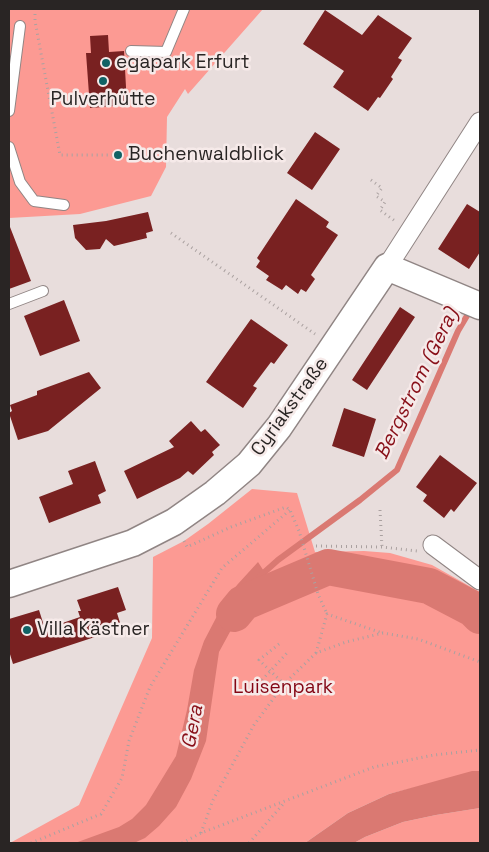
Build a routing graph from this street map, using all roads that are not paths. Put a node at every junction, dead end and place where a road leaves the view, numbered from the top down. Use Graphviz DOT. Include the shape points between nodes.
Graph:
graph roads {
  1 [pos="184,9"];
  2 [pos="20,26"];
  3 [pos="131,51"];
  4 [pos="9,111"];
  5 [pos="480,122"];
  6 [pos="9,147"];
  7 [pos="64,205"];
  8 [pos="387,267"];
  9 [pos="44,291"];
  10 [pos="9,304"];
  11 [pos="480,306"];
  12 [pos="433,545"];
  13 [pos="480,580"];
  14 [pos="9,584"];
  1 -- 3 [label="lane" via="166,52"];
  2 -- 4 [label="lane"];
  5 -- 8 [label="street, Cyriakstraße"];
  6 -- 7 [label="lane" via="20,182 34,201"];
  8 -- 11 [label="street"];
  8 -- 14 [label="street, Cyriakstraße" via="278,427 249,464 215,493 174,522 133,543"];
  9 -- 10 [label="lane"];
  12 -- 13 [label="street"];
}
